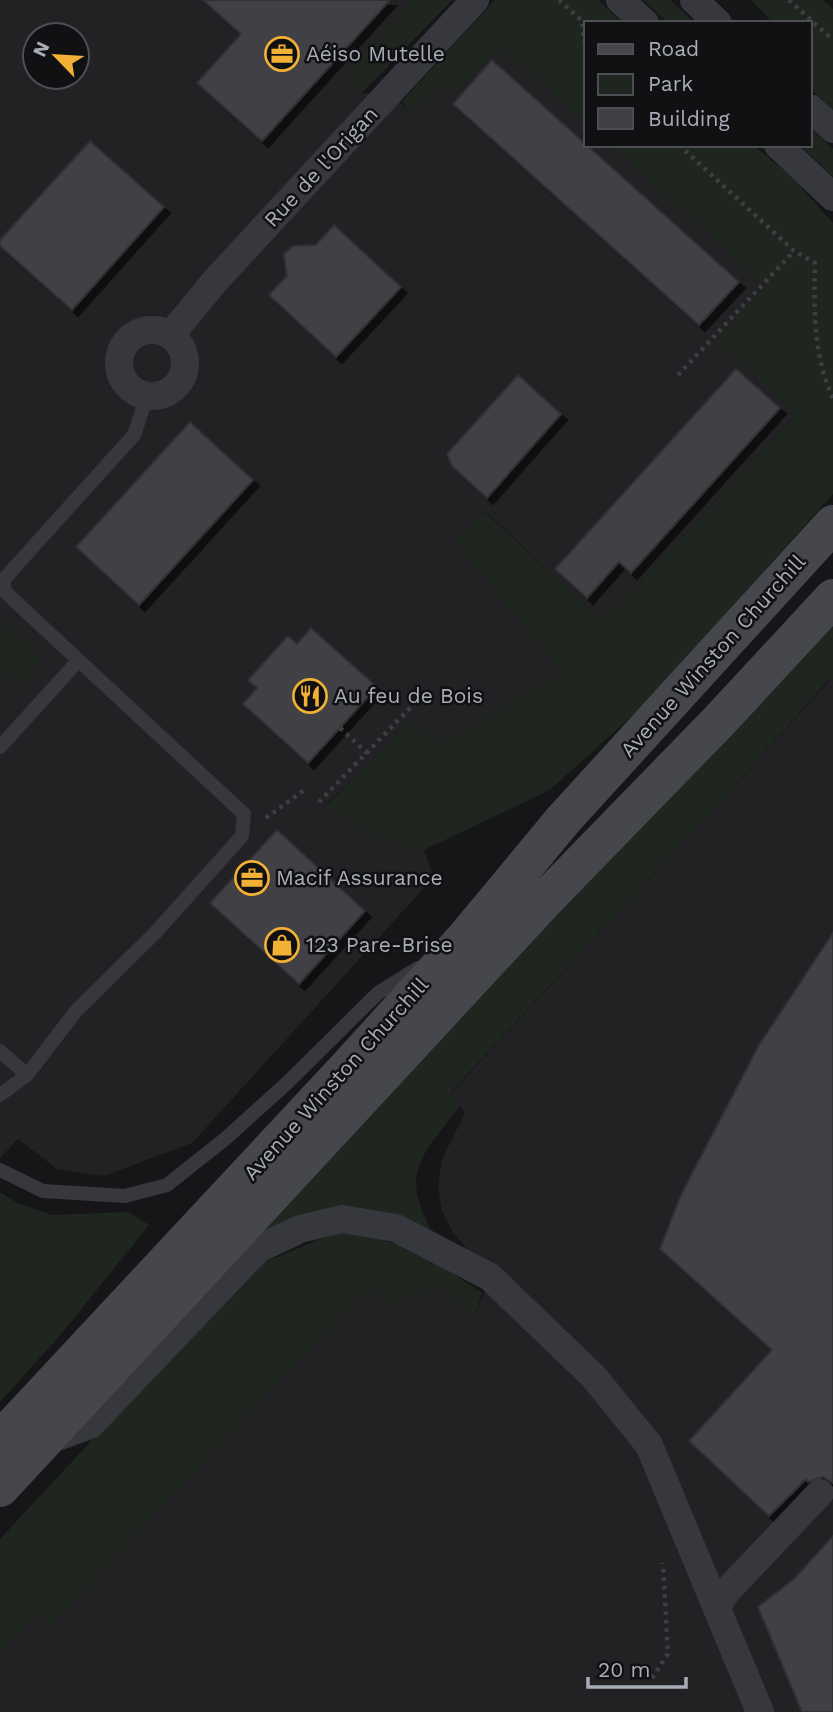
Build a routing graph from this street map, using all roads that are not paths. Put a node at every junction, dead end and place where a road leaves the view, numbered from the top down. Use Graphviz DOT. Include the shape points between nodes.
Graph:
graph roads {
  1 [pos="475,0"];
  2 [pos="620,0"];
  3 [pos="694,0"];
  4 [pos="643,21"];
  5 [pos="716,21"];
  6 [pos="812,110"];
  7 [pos="833,129"];
  8 [pos="780,147"];
  9 [pos="833,197"];
  10 [pos="170,336"];
  11 [pos="147,396"];
  12 [pos="833,524"];
  13 [pos="833,598"];
  14 [pos="77,662"];
  15 [pos="0,747"];
  16 [pos="466,937"];
  17 [pos="0,1051"];
  18 [pos="27,1075"];
  19 [pos="0,1094"];
  20 [pos="0,1170"];
  21 [pos="0,1440"];
  22 [pos="43,1443"];
  23 [pos="0,1488"];
  24 [pos="820,1493"];
  25 [pos="717,1606"];
  26 [pos="760,1712"];
  1 -- 10 [label="street, Rue de l'Origan" via="215,281"];
  2 -- 4 [label="street"];
  3 -- 5 [label="street"];
  6 -- 7 [label="street"];
  8 -- 9 [label="street"];
  10 -- 11 [label="street" via="183,354 183,376 169,392"];
  10 -- 11 [label="street" via="149,330 130,338 123,347 119,358 122,379"];
  11 -- 14 [label="lane" via="134,435 4,579 4,591"];
  12 -- 16 [label="main road, Avenue Winston Churchill" via="563,820"];
  13 -- 22 [label="main road, Avenue Winston Churchill" via="542,903"];
  14 -- 15 [label="lane"];
  14 -- 18 [label="lane" via="244,814 242,836 155,933 76,1011"];
  16 -- 20 [label="lane" via="378,993 266,1102 167,1185 125,1196 43,1191"];
  16 -- 21 [label="main road, Avenue Winston Churchill"];
  17 -- 18 [label="lane"];
  18 -- 19 [label="lane"];
  22 -- 23 [label="main road, Avenue Winston Churchill"];
  22 -- 25 [label="street" via="90,1425 258,1249 300,1229 342,1219 396,1228 490,1277 626,1414 649,1446"];
  24 -- 25 [label="street"];
  25 -- 26 [label="street"];
}
